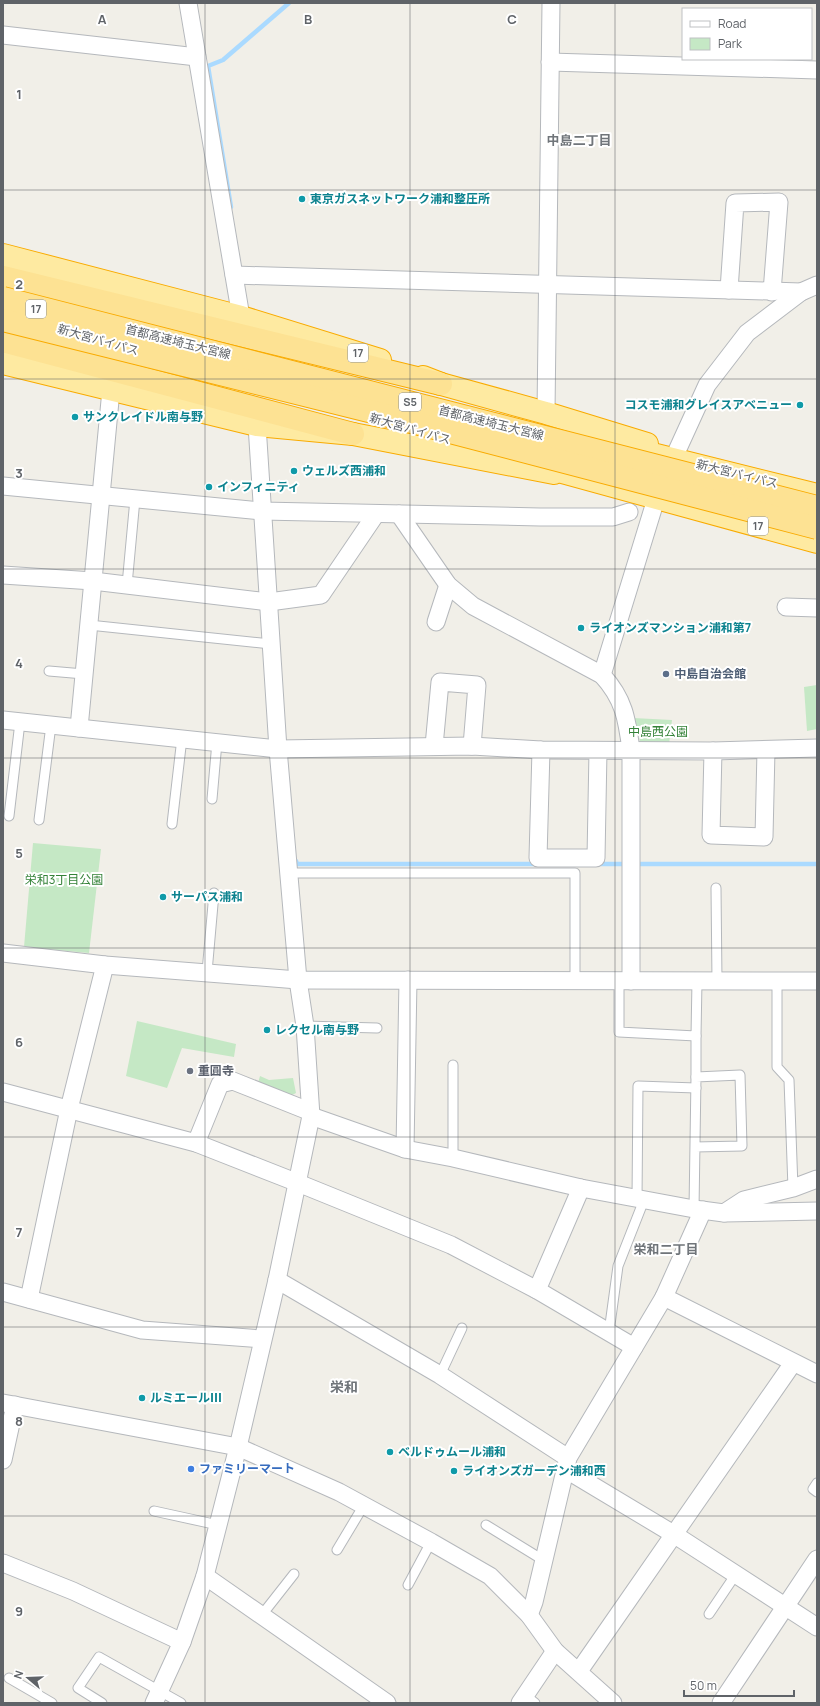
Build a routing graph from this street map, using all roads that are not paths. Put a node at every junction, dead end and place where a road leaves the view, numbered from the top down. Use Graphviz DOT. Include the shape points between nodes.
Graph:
graph roads {
  1 [pos="188,3"];
  2 [pos="551,3"];
  3 [pos="3,36"];
  4 [pos="197,57"];
  5 [pos="550,62"];
  6 [pos="817,70"];
  7 [pos="3,255"];
  8 [pos="234,275"];
  9 [pos="3,277"];
  10 [pos="548,284"];
  11 [pos="817,285"];
  12 [pos="729,290"];
  13 [pos="772,292"];
  14 [pos="801,292"];
  15 [pos="3,299"];
  16 [pos="3,315"];
  17 [pos="241,317"];
  18 [pos="3,320"];
  19 [pos="3,341"];
  20 [pos="3,363"];
  21 [pos="441,384"];
  22 [pos="111,390"];
  23 [pos="546,414"];
  24 [pos="257,424"];
  25 [pos="353,434"];
  26 [pos="676,453"];
  27 [pos="708,467"];
  28 [pos="583,478"];
  29 [pos="3,486"];
  30 [pos="817,494"];
  31 [pos="101,496"];
  32 [pos="135,499"];
  33 [pos="656,499"];
  34 [pos="817,507"];
  35 [pos="262,511"];
  36 [pos="629,512"];
  37 [pos="376,514"];
  38 [pos="399,514"];
  39 [pos="817,528"];
  40 [pos="817,542"];
  41 [pos="3,575"];
  42 [pos="93,581"];
  43 [pos="127,585"];
  44 [pos="448,585"];
  45 [pos="269,602"];
  46 [pos="786,607"];
  47 [pos="817,608"];
  48 [pos="436,622"];
  49 [pos="89,625"];
  50 [pos="271,644"];
  51 [pos="49,671"];
  52 [pos="84,674"];
  53 [pos="602,675"];
  54 [pos="3,720"];
  55 [pos="20,722"];
  56 [pos="51,725"];
  57 [pos="79,728"];
  58 [pos="182,738"];
  59 [pos="217,742"];
  60 [pos="434,746"];
  61 [pos="472,746"];
  62 [pos="817,748"];
  63 [pos="278,749"];
  64 [pos="541,750"];
  65 [pos="631,750"];
  66 [pos="766,750"];
  67 [pos="598,751"];
  68 [pos="713,751"];
  69 [pos="212,799"];
  70 [pos="9,816"];
  71 [pos="39,820"];
  72 [pos="172,824"];
  73 [pos="289,873"];
  74 [pos="716,888"];
  75 [pos="214,893"];
  76 [pos="3,953"];
  77 [pos="105,965"];
  78 [pos="207,972"];
  79 [pos="298,980"];
  80 [pos="408,980"];
  81 [pos="575,981"];
  82 [pos="625,981"];
  83 [pos="698,981"];
  84 [pos="716,981"];
  85 [pos="777,981"];
  86 [pos="817,981"];
  87 [pos="305,1026"];
  88 [pos="377,1028"];
  89 [pos="696,1036"];
  90 [pos="453,1065"];
  91 [pos="696,1077"];
  92 [pos="696,1088"];
  93 [pos="3,1092"];
  94 [pos="69,1109"];
  95 [pos="311,1114"];
  96 [pos="196,1143"];
  97 [pos="695,1147"];
  98 [pos="405,1149"];
  99 [pos="453,1158"];
  100 [pos="817,1179"];
  101 [pos="298,1183"];
  102 [pos="581,1188"];
  103 [pos="793,1188"];
  104 [pos="641,1199"];
  105 [pos="698,1210"];
  106 [pos="817,1211"];
  107 [pos="724,1213"];
  108 [pos="277,1280"];
  109 [pos="537,1290"];
  110 [pos="3,1292"];
  111 [pos="664,1297"];
  112 [pos="29,1299"];
  113 [pos="462,1328"];
  114 [pos="609,1332"];
  115 [pos="262,1339"];
  116 [pos="634,1347"];
  117 [pos="793,1363"];
  118 [pos="817,1374"];
  119 [pos="440,1376"];
  120 [pos="9,1404"];
  121 [pos="238,1446"];
  122 [pos="3,1460"];
  123 [pos="567,1464"];
  124 [pos="817,1483"];
  125 [pos="817,1492"];
  126 [pos="364,1505"];
  127 [pos="154,1511"];
  128 [pos="218,1525"];
  129 [pos="486,1525"];
  130 [pos="675,1534"];
  131 [pos="431,1542"];
  132 [pos="337,1550"];
  133 [pos="817,1559"];
  134 [pos="543,1560"];
  135 [pos="3,1563"];
  136 [pos="294,1574"];
  137 [pos="736,1574"];
  138 [pos="205,1576"];
  139 [pos="408,1585"];
  140 [pos="786,1607"];
  141 [pos="709,1614"];
  142 [pos="529,1615"];
  143 [pos="261,1616"];
  144 [pos="817,1627"];
  145 [pos="182,1642"];
  146 [pos="555,1651"];
  147 [pos="579,1671"];
  148 [pos="9,1678"];
  149 [pos="157,1697"];
  150 [pos="527,1700"];
  151 [pos="47,1702"];
  152 [pos="102,1703"];
  153 [pos="181,1703"];
  154 [pos="385,1703"];
  155 [pos="613,1703"];
  156 [pos="722,1703"];
  1 -- 4 [label="street"];
  2 -- 5 [label="street"];
  3 -- 4 [label="street"];
  4 -- 8 [label="street"];
  5 -- 6 [label="street"];
  5 -- 10 [label="street"];
  7 -- 17 [label="highway, 17"];
  8 -- 10 [label="street"];
  8 -- 17 [label="street"];
  9 -- 21 [label="highway"];
  10 -- 12 [label="street"];
  10 -- 23 [label="street"];
  11 -- 14 [label="street"];
  12 -- 13 [label="street"];
  12 -- 13 [label="street" via="735,203 779,202"];
  13 -- 14 [label="street"];
  14 -- 26 [label="street" via="747,333 707,384"];
  15 -- 27 [label="highway, 新大宮バイパス / 17"];
  15 -- 34 [label="highway, 首都高速埼玉大宮線 / S5, bridge"];
  16 -- 28 [label="highway, 新大宮バイパス / 17"];
  17 -- 21 [label="highway, 17" via="380,360"];
  18 -- 39 [label="highway, 首都高速埼玉大宮線 / S5, bridge" via="389,416"];
  19 -- 25 [label="highway"];
  20 -- 22 [label="highway, 17"];
  21 -- 23 [label="highway, 17"];
  22 -- 24 [label="highway, 17"];
  22 -- 31 [label="street"];
  23 -- 26 [label="highway, 17"];
  24 -- 25 [label="highway, 17"];
  24 -- 35 [label="street"];
  25 -- 28 [label="highway, 17"];
  26 -- 27 [label="highway, 17"];
  27 -- 30 [label="highway, 新大宮バイパス / 17"];
  28 -- 33 [label="highway, 新大宮バイパス / 17"];
  29 -- 31 [label="street"];
  31 -- 32 [label="street"];
  31 -- 42 [label="street"];
  32 -- 35 [label="street"];
  32 -- 43 [label="lane"];
  33 -- 40 [label="highway, 新大宮バイパス / 17"];
  33 -- 53 [label="street"];
  35 -- 37 [label="street"];
  35 -- 45 [label="street"];
  36 -- 38 [label="street" via="613,517"];
  37 -- 38 [label="street"];
  37 -- 45 [label="street" via="321,595"];
  38 -- 44 [label="street"];
  41 -- 42 [label="street"];
  42 -- 43 [label="street"];
  42 -- 49 [label="street"];
  43 -- 45 [label="street"];
  44 -- 48 [label="street"];
  44 -- 53 [label="street" via="473,606"];
  45 -- 50 [label="street"];
  46 -- 47 [label="street"];
  49 -- 50 [label="lane"];
  49 -- 52 [label="street"];
  50 -- 63 [label="street"];
  51 -- 52 [label="lane"];
  52 -- 57 [label="street"];
  53 -- 65 [label="street" via="614,688 626,716"];
  54 -- 55 [label="street"];
  55 -- 56 [label="street"];
  55 -- 70 [label="lane"];
  56 -- 57 [label="street"];
  56 -- 71 [label="lane"];
  57 -- 58 [label="street"];
  58 -- 59 [label="street"];
  58 -- 72 [label="lane"];
  59 -- 63 [label="street"];
  59 -- 69 [label="lane"];
  60 -- 61 [label="street"];
  60 -- 61 [label="street" via="440,682 477,685"];
  60 -- 63 [label="street"];
  61 -- 64 [label="street"];
  62 -- 66 [label="street"];
  63 -- 73 [label="street"];
  64 -- 67 [label="street"];
  64 -- 67 [label="street" via="538,858 596,858"];
  65 -- 67 [label="street"];
  65 -- 68 [label="street"];
  65 -- 82 [label="street"];
  66 -- 68 [label="street"];
  66 -- 68 [label="street" via="764,837 711,835"];
  73 -- 79 [label="street"];
  73 -- 81 [label="lane" via="575,873"];
  74 -- 84 [label="lane"];
  75 -- 78 [label="lane"];
  76 -- 77 [label="street"];
  77 -- 78 [label="street"];
  77 -- 94 [label="street"];
  78 -- 79 [label="street"];
  79 -- 80 [label="street"];
  79 -- 87 [label="street"];
  80 -- 81 [label="street"];
  80 -- 98 [label="street"];
  81 -- 82 [label="street"];
  82 -- 83 [label="street"];
  82 -- 89 [label="lane" via="619,1032"];
  83 -- 84 [label="street"];
  83 -- 89 [label="lane"];
  84 -- 85 [label="street"];
  85 -- 86 [label="street"];
  85 -- 103 [label="lane" via="777,1066 789,1080"];
  87 -- 88 [label="lane"];
  87 -- 95 [label="street"];
  89 -- 91 [label="lane"];
  90 -- 99 [label="lane"];
  91 -- 92 [label="lane"];
  91 -- 97 [label="lane" via="740,1075 742,1146"];
  92 -- 97 [label="lane"];
  92 -- 104 [label="lane" via="638,1086"];
  93 -- 94 [label="street"];
  94 -- 96 [label="street"];
  94 -- 112 [label="street"];
  95 -- 96 [label="street" via="233,1081 220,1084"];
  95 -- 98 [label="street"];
  95 -- 101 [label="street"];
  96 -- 101 [label="street"];
  97 -- 105 [label="lane"];
  98 -- 99 [label="street"];
  99 -- 102 [label="street"];
  100 -- 103 [label="street"];
  101 -- 108 [label="street"];
  101 -- 109 [label="street" via="451,1245"];
  102 -- 104 [label="street"];
  102 -- 109 [label="street"];
  103 -- 107 [label="street" via="744,1200"];
  104 -- 105 [label="street"];
  104 -- 114 [label="lane" via="618,1266"];
  105 -- 107 [label="street"];
  105 -- 111 [label="street"];
  106 -- 107 [label="street"];
  108 -- 115 [label="street"];
  108 -- 119 [label="street"];
  109 -- 114 [label="street"];
  110 -- 112 [label="street"];
  111 -- 116 [label="street"];
  111 -- 117 [label="street"];
  112 -- 115 [label="street" via="142,1330"];
  113 -- 119 [label="lane"];
  114 -- 116 [label="street"];
  115 -- 121 [label="street"];
  116 -- 123 [label="street"];
  117 -- 118 [label="street"];
  117 -- 130 [label="street"];
  119 -- 123 [label="street"];
  120 -- 121 [label="street"];
  120 -- 122 [label="street"];
  121 -- 126 [label="street"];
  121 -- 128 [label="street"];
  123 -- 130 [label="street"];
  123 -- 134 [label="street"];
  124 -- 125 [label="lane" via="812,1489"];
  126 -- 131 [label="street"];
  126 -- 132 [label="lane"];
  127 -- 128 [label="lane"];
  128 -- 138 [label="street"];
  129 -- 134 [label="lane"];
  130 -- 137 [label="street"];
  130 -- 147 [label="street"];
  131 -- 139 [label="lane"];
  131 -- 142 [label="street" via="490,1576"];
  133 -- 140 [label="street"];
  134 -- 142 [label="street"];
  135 -- 145 [label="street" via="74,1591"];
  136 -- 143 [label="lane"];
  137 -- 140 [label="street"];
  137 -- 141 [label="lane"];
  138 -- 143 [label="street"];
  138 -- 145 [label="street"];
  140 -- 144 [label="street"];
  140 -- 156 [label="street"];
  142 -- 146 [label="street"];
  143 -- 154 [label="street"];
  145 -- 149 [label="street"];
  146 -- 147 [label="street"];
  146 -- 150 [label="street"];
  147 -- 155 [label="street"];
  148 -- 151 [label="lane"];
  149 -- 152 [label="lane" via="99,1657 78,1688"];
  149 -- 153 [label="lane"];
}
